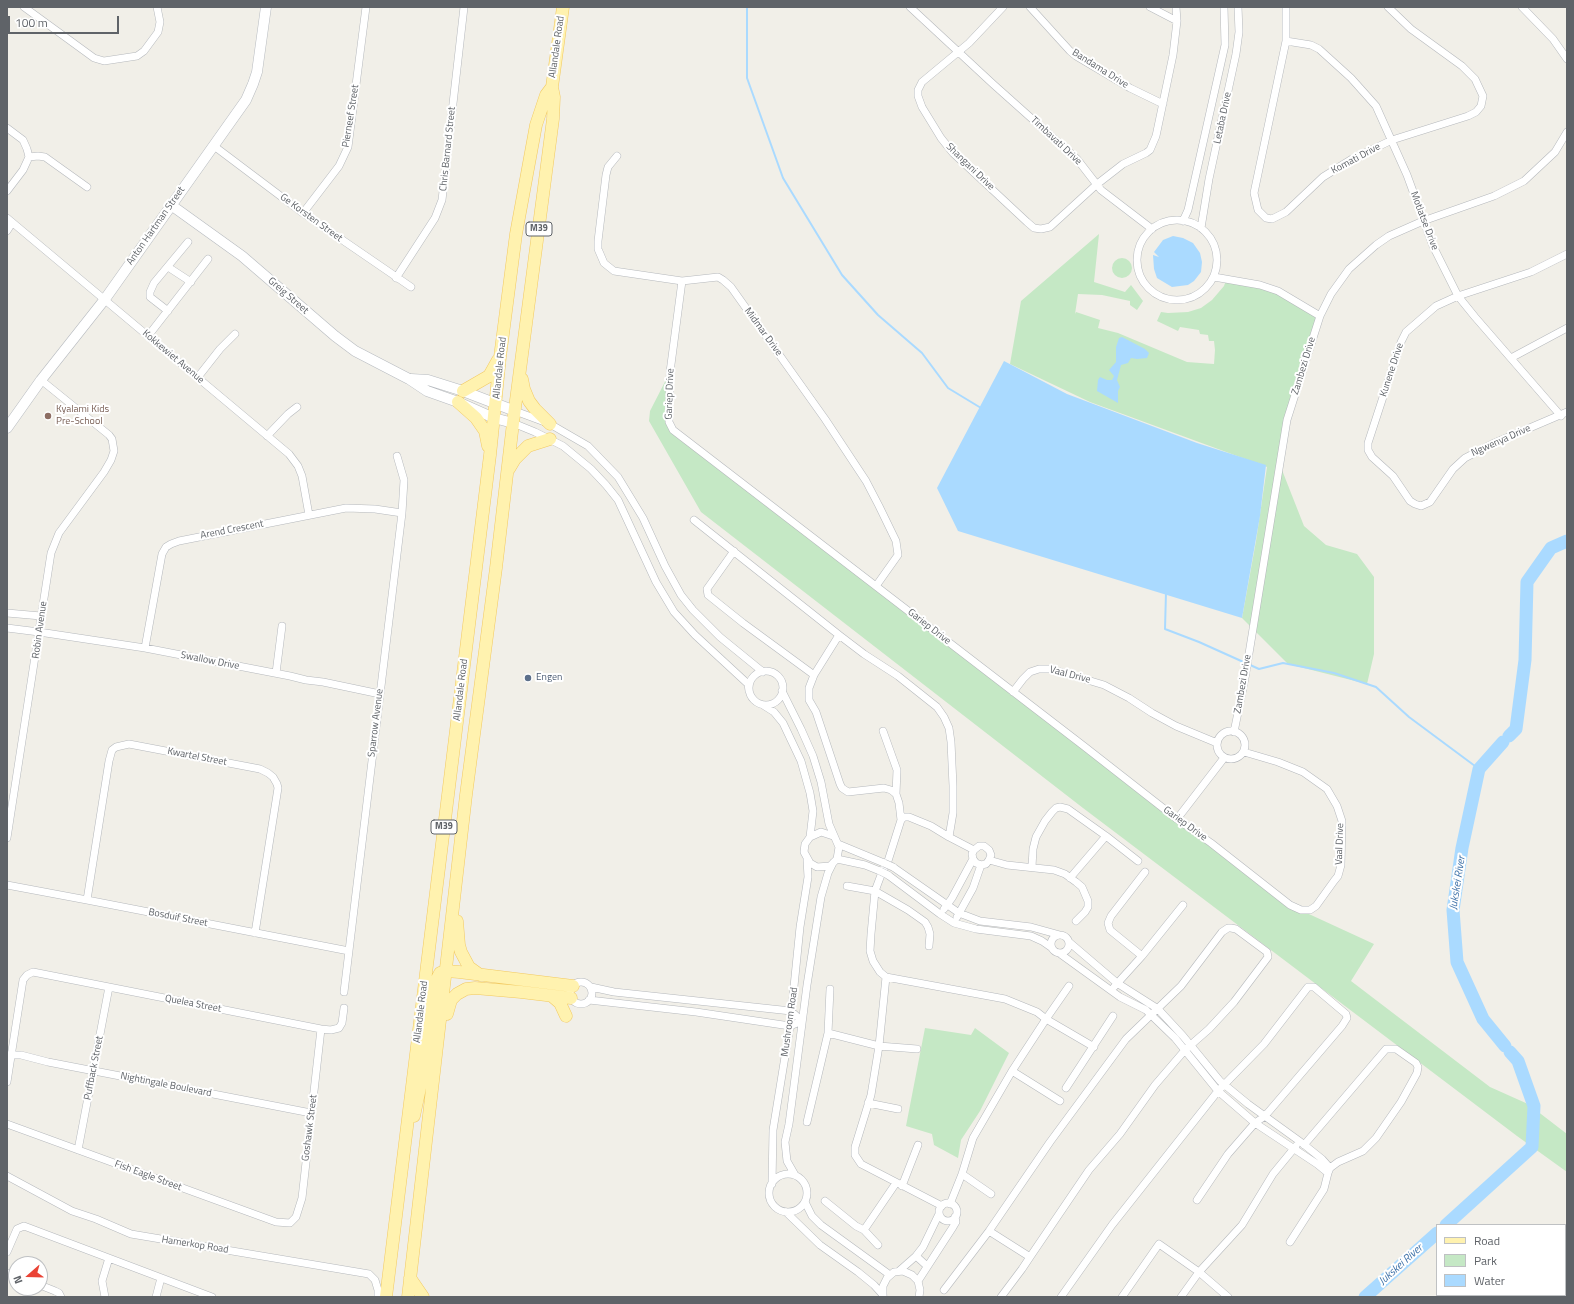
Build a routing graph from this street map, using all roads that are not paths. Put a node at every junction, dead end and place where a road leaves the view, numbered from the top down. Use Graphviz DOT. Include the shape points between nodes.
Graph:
graph roads {
  1 [pos="24,7"];
  2 [pos="158,7"];
  3 [pos="266,7"];
  4 [pos="366,7"];
  5 [pos="464,7"];
  6 [pos="563,7"];
  7 [pos="910,7"];
  8 [pos="1004,7"];
  9 [pos="1030,7"];
  10 [pos="1150,7"];
  11 [pos="1176,7"];
  12 [pos="1224,7"];
  13 [pos="1238,7"];
  14 [pos="1286,7"];
  15 [pos="1388,7"];
  16 [pos="1522,7"];
  17 [pos="1177,22"];
  18 [pos="1286,41"];
  19 [pos="959,53"];
  20 [pos="1567,59"];
  21 [pos="552,87"];
  22 [pos="1163,104"];
  23 [pos="7,128"];
  24 [pos="1567,132"];
  25 [pos="1392,140"];
  26 [pos="214,146"];
  27 [pos="617,156"];
  28 [pos="29,157"];
  29 [pos="1096,185"];
  30 [pos="87,187"];
  31 [pos="7,191"];
  32 [pos="171,205"];
  33 [pos="304,213"];
  34 [pos="10,221"];
  35 [pos="1183,221"];
  36 [pos="1423,221"];
  37 [pos="1201,228"];
  38 [pos="1152,229"];
  39 [pos="7,230"];
  40 [pos="188,242"];
  41 [pos="1567,254"];
  42 [pos="208,259"];
  43 [pos="168,266"];
  44 [pos="1214,277"];
  45 [pos="396,278"];
  46 [pos="682,281"];
  47 [pos="191,282"];
  48 [pos="411,287"];
  49 [pos="1458,296"];
  50 [pos="104,299"];
  51 [pos="168,311"];
  52 [pos="1320,316"];
  53 [pos="1567,328"];
  54 [pos="235,334"];
  55 [pos="148,336"];
  56 [pos="500,357"];
  57 [pos="1511,358"];
  58 [pos="520,370"];
  59 [pos="198,377"];
  60 [pos="41,380"];
  61 [pos="461,397"];
  62 [pos="496,404"];
  63 [pos="297,407"];
  64 [pos="1564,414"];
  65 [pos="514,417"];
  66 [pos="494,418"];
  67 [pos="550,424"];
  68 [pos="7,428"];
  69 [pos="267,436"];
  70 [pos="550,439"];
  71 [pos="490,455"];
  72 [pos="397,456"];
  73 [pos="508,471"];
  74 [pos="1430,502"];
  75 [pos="402,514"];
  76 [pos="309,515"];
  77 [pos="694,520"];
  78 [pos="734,551"];
  79 [pos="876,586"];
  80 [pos="7,613"];
  81 [pos="41,616"];
  82 [pos="282,626"];
  83 [pos="7,628"];
  84 [pos="39,632"];
  85 [pos="839,635"];
  86 [pos="145,648"];
  87 [pos="762,672"];
  88 [pos="276,673"];
  89 [pos="814,675"];
  90 [pos="749,691"];
  91 [pos="782,691"];
  92 [pos="1013,692"];
  93 [pos="380,694"];
  94 [pos="763,705"];
  95 [pos="883,731"];
  96 [pos="1234,732"];
  97 [pos="1217,743"];
  98 [pos="1244,752"];
  99 [pos="1224,758"];
  100 [pos="896,794"];
  101 [pos="1177,819"];
  102 [pos="901,820"];
  103 [pos="833,836"];
  104 [pos="1106,836"];
  105 [pos="810,837"];
  106 [pos="949,837"];
  107 [pos="7,838"];
  108 [pos="838,844"];
  109 [pos="974,850"];
  110 [pos="972,859"];
  111 [pos="807,860"];
  112 [pos="989,860"];
  113 [pos="835,861"];
  114 [pos="1138,861"];
  115 [pos="982,865"];
  116 [pos="1032,867"];
  117 [pos="1146,872"];
  118 [pos="1070,878"];
  119 [pos="7,886"];
  120 [pos="847,886"];
  121 [pos="875,891"];
  122 [pos="455,892"];
  123 [pos="87,900"];
  124 [pos="1183,905"];
  125 [pos="947,906"];
  126 [pos="1307,911"];
  127 [pos="940,914"];
  128 [pos="958,914"];
  129 [pos="1076,921"];
  130 [pos="954,923"];
  131 [pos="255,933"];
  132 [pos="1060,935"];
  133 [pos="1069,942"];
  134 [pos="928,946"];
  135 [pos="1052,948"];
  136 [pos="349,952"];
  137 [pos="1059,953"];
  138 [pos="1142,956"];
  139 [pos="446,971"];
  140 [pos="480,976"];
  141 [pos="886,977"];
  142 [pos="1117,983"];
  143 [pos="573,986"];
  144 [pos="1069,986"];
  145 [pos="109,987"];
  146 [pos="591,987"];
  147 [pos="830,989"];
  148 [pos="1111,990"];
  149 [pos="344,992"];
  150 [pos="553,997"];
  151 [pos="571,998"];
  152 [pos="589,1000"];
  153 [pos="344,1008"];
  154 [pos="1158,1009"];
  155 [pos="791,1011"];
  156 [pos="1151,1015"];
  157 [pos="566,1016"];
  158 [pos="1113,1016"];
  159 [pos="1046,1019"];
  160 [pos="802,1021"];
  161 [pos="790,1026"];
  162 [pos="321,1030"];
  163 [pos="828,1034"];
  164 [pos="879,1046"];
  165 [pos="1094,1047"];
  166 [pos="1188,1048"];
  167 [pos="917,1049"];
  168 [pos="9,1051"];
  169 [pos="436,1062"];
  170 [pos="93,1070"];
  171 [pos="1012,1071"];
  172 [pos="7,1082"];
  173 [pos="1225,1085"];
  174 [pos="1066,1088"];
  175 [pos="1218,1091"];
  176 [pos="1060,1101"];
  177 [pos="868,1103"];
  178 [pos="898,1110"];
  179 [pos="312,1113"];
  180 [pos="1265,1116"];
  181 [pos="807,1122"];
  182 [pos="1255,1123"];
  183 [pos="7,1124"];
  184 [pos="1302,1143"];
  185 [pos="918,1145"];
  186 [pos="1294,1148"];
  187 [pos="78,1150"];
  188 [pos="404,1154"];
  189 [pos="1329,1171"];
  190 [pos="962,1174"];
  191 [pos="795,1175"];
  192 [pos="7,1176"];
  193 [pos="772,1184"];
  194 [pos="899,1184"];
  195 [pos="991,1194"];
  196 [pos="1197,1200"];
  197 [pos="825,1201"];
  198 [pos="805,1202"];
  199 [pos="950,1204"];
  200 [pos="942,1206"];
  201 [pos="786,1212"];
  202 [pos="939,1214"];
  203 [pos="956,1217"];
  204 [pos="290,1223"];
  205 [pos="864,1230"];
  206 [pos="990,1231"];
  207 [pos="1290,1242"];
  208 [pos="878,1245"];
  209 [pos="7,1252"];
  210 [pos="916,1256"];
  211 [pos="1030,1257"];
  212 [pos="109,1258"];
  213 [pos="927,1266"];
  214 [pos="899,1271"];
  215 [pos="1199,1272"];
  216 [pos="890,1274"];
  217 [pos="161,1278"];
  218 [pos="410,1278"];
  219 [pos="918,1281"];
  220 [pos="48,1288"];
  221 [pos="944,1290"];
  222 [pos="883,1296"];
  223 [pos="920,1296"];
  224 [pos="61,1297"];
  225 [pos="105,1297"];
  226 [pos="156,1297"];
  227 [pos="212,1297"];
  228 [pos="378,1297"];
  229 [pos="386,1297"];
  230 [pos="408,1297"];
  231 [pos="423,1297"];
  232 [pos="1001,1297"];
  233 [pos="1061,1297"];
  234 [pos="1122,1297"];
  235 [pos="1181,1297"];
  236 [pos="1228,1297"];
  1 -- 2 [label="street" via="94,58 104,61 137,56 144,51 158,32"];
  3 -- 26 [label="street, Anton Hartman Street" via="253,84 239,111"];
  4 -- 33 [label="street, Pierneef Street" via="348,147 339,166"];
  5 -- 45 [label="street, Chris Barnard Street" via="442,200 435,218"];
  6 -- 21 [label="main road, Allandale Road / M39"];
  7 -- 19 [label="street, Timbavati Drive"];
  8 -- 19 [label="street, Shangani Drive"];
  9 -- 22 [label="street, Bandama Drive" via="1076,56"];
  10 -- 17 [label="street"];
  11 -- 17 [label="street"];
  12 -- 35 [label="street, Letaba Drive" via="1225,45 1188,210"];
  13 -- 37 [label="street, Letaba Drive" via="1239,32 1236,54"];
  14 -- 18 [label="street, Komati Drive"];
  15 -- 25 [label="street, Komati Drive" via="1411,29 1466,70 1479,85 1484,99 1482,106 1473,114"];
  16 -- 20 [label="street" via="1553,39"];
  17 -- 22 [label="street" via="1174,54"];
  18 -- 25 [label="street, Motlatse Drive" via="1316,46 1338,66 1376,106"];
  18 -- 25 [label="street, Komati Drive" via="1254,193 1256,206 1262,215 1272,219 1281,216 1323,177 1352,159"];
  19 -- 29 [label="street, Timbavati Drive" via="1077,159"];
  19 -- 29 [label="street, Shangani Drive" via="922,82 918,90 922,107 953,153 1027,222 1038,229 1050,227"];
  21 -- 56 [label="main road, Allandale Road / M39" via="546,95 534,133 516,234"];
  21 -- 58 [label="main road, Allandale Road / M39" via="553,120"];
  22 -- 29 [label="street" via="1150,150 1123,164"];
  23 -- 28 [label="street" via="23,140"];
  24 -- 36 [label="street, Zambezi Drive" via="1555,152 1524,181 1494,196"];
  25 -- 36 [label="street, Motlatse Drive"];
  26 -- 32 [label="street, Anton Hartman Street"];
  26 -- 33 [label="street, Ge Korsten Street"];
  27 -- 46 [label="street, Midmar Drive" via="608,167 606,175 598,241 598,249 604,263 614,271"];
  28 -- 30 [label="street" via="45,157"];
  28 -- 31 [label="street" via="23,170"];
  29 -- 38 [label="street, Timbavati Drive"];
  32 -- 50 [label="street, Anton Hartman Street"];
  32 -- 61 [label="street, Greig Street" via="242,256 340,340 360,354 427,391"];
  33 -- 45 [label="street, Ge Korsten Street"];
  34 -- 39 [label="street"];
  34 -- 50 [label="street, Kokkewiet Avenue"];
  35 -- 37 [label="street"];
  35 -- 38 [label="street" via="1166,222"];
  36 -- 49 [label="street, Motlatse Drive"];
  36 -- 52 [label="street, Zambezi Drive" via="1390,236 1357,262 1335,287"];
  37 -- 44 [label="street" via="1216,250 1217,264"];
  38 -- 44 [label="street" via="1143,240 1138,253 1138,268 1143,281 1153,292 1166,299 1187,299 1205,289"];
  40 -- 43 [label="street"];
  41 -- 49 [label="street, Kunene Drive" via="1531,272"];
  42 -- 47 [label="street"];
  43 -- 47 [label="street"];
  43 -- 51 [label="street" via="154,283 150,297"];
  44 -- 52 [label="street" via="1260,285 1278,291"];
  45 -- 48 [label="street, Ge Korsten Street"];
  46 -- 79 [label="street, Gariep Drive" via="670,372 670,426"];
  46 -- 79 [label="street, Midmar Drive" via="715,277 724,280 731,287 783,358 866,481 880,506 898,549 897,557"];
  47 -- 51 [label="street"];
  49 -- 57 [label="street, Motlatse Drive"];
  49 -- 74 [label="street, Kunene Drive" via="1436,306 1404,336 1368,446 1370,455 1393,476 1412,503 1421,506"];
  50 -- 55 [label="street, Kokkewiet Avenue"];
  50 -- 60 [label="street, Anton Hartman Street"];
  51 -- 55 [label="street"];
  52 -- 96 [label="street, Zambezi Drive" via="1288,420"];
  53 -- 57 [label="street"];
  54 -- 59 [label="street"];
  55 -- 59 [label="street, Kokkewiet Avenue"];
  56 -- 61 [label="main road" via="489,376"];
  56 -- 62 [label="main road, Allandale Road / M39"];
  57 -- 64 [label="street, Motlatse Drive"];
  58 -- 65 [label="main road, Allandale Road / M39"];
  58 -- 67 [label="main road" via="529,401"];
  59 -- 69 [label="street, Kokkewiet Avenue"];
  60 -- 68 [label="street, Anton Hartman Street"];
  60 -- 81 [label="street, Robin Avenue" via="112,439 113,454 107,468 65,523 54,542"];
  61 -- 62 [label="street, Greig Street"];
  61 -- 66 [label="street, Greig Street"];
  61 -- 71 [label="main road" via="485,431"];
  62 -- 65 [label="street, Greig Street"];
  62 -- 66 [label="main road, Allandale Road / M39"];
  63 -- 69 [label="street"];
  64 -- 74 [label="street, Ngwenya Drive" via="1465,458 1453,469"];
  65 -- 66 [label="street, Greig Street"];
  65 -- 67 [label="street"];
  65 -- 70 [label="street"];
  65 -- 73 [label="main road, Allandale Road / M39"];
  66 -- 71 [label="main road, Allandale Road / M39"];
  67 -- 87 [label="street" via="588,446 618,477 643,518 681,595 732,648"];
  69 -- 76 [label="street, Kokkewiet Avenue" via="289,454 298,466"];
  70 -- 73 [label="main road" via="528,446 515,459"];
  70 -- 90 [label="street" via="591,469 618,500 656,582 674,612 748,684"];
  71 -- 188 [label="main road, Allandale Road / M39"];
  72 -- 75 [label="street, Sparrow Avenue" via="404,480"];
  73 -- 122 [label="main road, Allandale Road / M39"];
  75 -- 76 [label="street, Arend Crescent" via="357,507"];
  75 -- 93 [label="street, Sparrow Avenue"];
  76 -- 86 [label="street, Arend Crescent" via="179,541 166,547 162,554"];
  77 -- 78 [label="street"];
  78 -- 85 [label="street"];
  78 -- 89 [label="street" via="707,589 708,595"];
  79 -- 92 [label="street, Gariep Drive"];
  80 -- 81 [label="street"];
  81 -- 84 [label="street, Robin Avenue"];
  82 -- 88 [label="street"];
  83 -- 84 [label="street, Swallow Drive"];
  84 -- 86 [label="street, Swallow Drive"];
  84 -- 107 [label="street, Robin Avenue"];
  85 -- 89 [label="street"];
  85 -- 106 [label="street" via="898,676 937,707 944,717 951,742 953,786 953,813"];
  86 -- 88 [label="street, Swallow Drive"];
  87 -- 90 [label="street" via="752,678"];
  87 -- 91 [label="street" via="772,672 776,675 781,682"];
  88 -- 93 [label="street, Swallow Drive"];
  89 -- 100 [label="street" via="809,688 809,700 816,712 842,788 848,792 884,788"];
  90 -- 94 [label="street" via="755,702"];
  91 -- 94 [label="street" via="776,702"];
  91 -- 103 [label="street" via="813,756"];
  92 -- 97 [label="street, Vaal Drive" via="1030,672 1051,669 1104,685 1171,724"];
  92 -- 101 [label="street, Gariep Drive"];
  93 -- 136 [label="street, Sparrow Avenue"];
  94 -- 105 [label="street" via="774,712 783,723 801,761 813,811"];
  95 -- 100 [label="street" via="897,770"];
  96 -- 97 [label="street" via="1223,734"];
  96 -- 98 [label="street" via="1243,737"];
  97 -- 99 [label="street" via="1218,750"];
  98 -- 99 [label="street" via="1233,760"];
  98 -- 126 [label="street, Vaal Drive" via="1303,772 1328,789 1337,806 1342,822 1342,858 1339,872 1316,906"];
  99 -- 101 [label="street"];
  100 -- 102 [label="street"];
  101 -- 126 [label="street, Gariep Drive" via="1290,905"];
  102 -- 106 [label="street" via="909,817"];
  102 -- 121 [label="street"];
  103 -- 105 [label="street" via="822,832"];
  103 -- 108 [label="street"];
  104 -- 114 [label="street"];
  104 -- 116 [label="street" via="1068,809 1056,808 1039,830 1033,848"];
  104 -- 118 [label="street"];
  105 -- 111 [label="street" via="804,848"];
  106 -- 109 [label="street"];
  108 -- 113 [label="street" via="839,851"];
  108 -- 125 [label="street, bridge" via="893,867"];
  109 -- 110 [label="street"];
  109 -- 112 [label="street" via="978,846 984,846 991,855"];
  110 -- 115 [label="street"];
  110 -- 125 [label="street"];
  111 -- 113 [label="street" via="821,868"];
  111 -- 155 [label="street, Mushroom Road" via="808,876"];
  112 -- 115 [label="street"];
  112 -- 116 [label="street" via="1007,865"];
  113 -- 127 [label="street, bridge" via="865,864 888,875"];
  113 -- 160 [label="street, Mushroom Road" via="828,873 821,897"];
  115 -- 128 [label="street" via="973,888"];
  116 -- 118 [label="street" via="1054,870"];
  117 -- 138 [label="street" via="1108,923 1110,930"];
  118 -- 129 [label="street" via="1082,888 1088,901 1088,907"];
  119 -- 123 [label="street, Bosduif Street"];
  120 -- 121 [label="street"];
  121 -- 134 [label="street" via="925,922 930,934"];
  121 -- 141 [label="street" via="870,951 873,961"];
  122 -- 139 [label="main road, Allandale Road / M39"];
  122 -- 140 [label="main road" via="461,952 469,966"];
  123 -- 131 [label="street, Bosduif Street"];
  123 -- 131 [label="street, Kwartel Street" via="112,750 129,744 260,769 273,777 278,788"];
  124 -- 138 [label="street"];
  125 -- 127 [label="street"];
  125 -- 128 [label="street"];
  127 -- 130 [label="street"];
  128 -- 130 [label="street"];
  128 -- 132 [label="street" via="980,921 1031,927"];
  130 -- 135 [label="street" via="976,929 1031,936"];
  131 -- 136 [label="street, Bosduif Street"];
  132 -- 133 [label="street" via="1066,937"];
  132 -- 135 [label="street" via="1051,942"];
  133 -- 137 [label="street" via="1068,948"];
  133 -- 142 [label="street"];
  135 -- 137 [label="street"];
  136 -- 149 [label="street, Sparrow Avenue"];
  137 -- 148 [label="street"];
  138 -- 142 [label="street"];
  139 -- 140 [label="main road"];
  139 -- 169 [label="main road, Allandale Road / M39"];
  139 -- 188 [label="main road" via="440,973 436,980 419,1100"];
  140 -- 143 [label="main road"];
  141 -- 159 [label="street" via="1005,999 1037,1012"];
  141 -- 164 [label="street"];
  142 -- 148 [label="street"];
  142 -- 154 [label="street"];
  143 -- 146 [label="street" via="582,982"];
  143 -- 151 [label="street"];
  144 -- 159 [label="street"];
  145 -- 162 [label="street, Quelea Street"];
  145 -- 168 [label="street, Quelea Street" via="36,972 27,975 23,980"];
  145 -- 170 [label="street, Puffback Street"];
  146 -- 152 [label="street" via="592,994"];
  146 -- 155 [label="street" via="614,992"];
  147 -- 163 [label="street"];
  148 -- 156 [label="street"];
  150 -- 151 [label="main road"];
  150 -- 157 [label="main road" via="560,1003"];
  150 -- 169 [label="main road" via="487,988 462,990 451,1000 447,1010"];
  151 -- 152 [label="street" via="578,1003 586,1003"];
  152 -- 161 [label="street"];
  153 -- 162 [label="street, Quelea Street" via="339,1028"];
  154 -- 156 [label="street"];
  154 -- 166 [label="street" via="1183,1036"];
  154 -- 166 [label="street" via="1181,986 1225,930 1236,929 1267,952 1268,957 1234,1002"];
  155 -- 160 [label="street"];
  155 -- 161 [label="street, Mushroom Road"];
  156 -- 166 [label="street"];
  156 -- 206 [label="street" via="1126,1039 1050,1142"];
  158 -- 165 [label="street"];
  159 -- 165 [label="street"];
  159 -- 171 [label="street"];
  160 -- 161 [label="street"];
  160 -- 191 [label="street, Mushroom Road" via="785,1142 786,1160"];
  161 -- 193 [label="street, Mushroom Road" via="773,1130"];
  162 -- 179 [label="street, Goshawk Street"];
  163 -- 164 [label="street"];
  163 -- 181 [label="street"];
  164 -- 167 [label="street"];
  164 -- 177 [label="street"];
  165 -- 174 [label="street"];
  166 -- 173 [label="street"];
  166 -- 175 [label="street"];
  166 -- 211 [label="street" via="1155,1085 1120,1134 1089,1170"];
  168 -- 170 [label="street, Nightingale Boulevard"];
  168 -- 172 [label="street"];
  169 -- 218 [label="main road, Allandale Road / M39"];
  170 -- 179 [label="street, Nightingale Boulevard"];
  170 -- 187 [label="street, Puffback Street"];
  171 -- 176 [label="street"];
  171 -- 190 [label="street" via="973,1138"];
  173 -- 175 [label="street"];
  173 -- 180 [label="street"];
  173 -- 180 [label="street" via="1264,1044 1308,987 1317,989 1346,1014 1347,1018"];
  175 -- 182 [label="street"];
  175 -- 233 [label="street" via="1112,1225"];
  177 -- 178 [label="street"];
  177 -- 194 [label="street" via="855,1155 861,1164"];
  179 -- 204 [label="street, Goshawk Street" via="300,1209"];
  180 -- 182 [label="street"];
  180 -- 184 [label="street"];
  182 -- 186 [label="street"];
  182 -- 196 [label="street" via="1228,1154"];
  183 -- 187 [label="street, Fish Eagle Street"];
  184 -- 186 [label="street"];
  184 -- 189 [label="street" via="1322,1159"];
  184 -- 189 [label="street" via="1386,1049 1396,1049 1416,1063 1417,1073 1402,1102 1376,1138 1363,1151 1342,1160"];
  185 -- 194 [label="street"];
  186 -- 189 [label="street"];
  186 -- 215 [label="street" via="1273,1174 1242,1225"];
  187 -- 204 [label="street, Fish Eagle Street" via="276,1222"];
  188 -- 229 [label="main road, Allandale Road / M39"];
  189 -- 207 [label="street" via="1324,1189"];
  190 -- 195 [label="street"];
  190 -- 199 [label="street"];
  191 -- 193 [label="street" via="782,1175"];
  191 -- 198 [label="street, Mushroom Road" via="802,1180 807,1189"];
  192 -- 228 [label="street, Hamerkop Road" via="72,1211 131,1234 369,1274 375,1280"];
  193 -- 201 [label="street, Mushroom Road" via="769,1193 771,1202"];
  194 -- 200 [label="street"];
  194 -- 205 [label="street"];
  197 -- 205 [label="street"];
  198 -- 201 [label="street" via="799,1209"];
  198 -- 216 [label="street, Mushroom Road" via="812,1216 821,1225"];
  199 -- 200 [label="street"];
  199 -- 203 [label="street" via="956,1209"];
  200 -- 202 [label="street"];
  201 -- 222 [label="street, Mushroom Road" via="820,1245 858,1272"];
  202 -- 203 [label="street" via="942,1219 948,1221"];
  202 -- 210 [label="street"];
  203 -- 213 [label="street" via="956,1222"];
  205 -- 208 [label="street"];
  206 -- 211 [label="street"];
  206 -- 221 [label="street"];
  209 -- 212 [label="street" via="17,1229 22,1226"];
  210 -- 213 [label="street"];
  210 -- 214 [label="street"];
  211 -- 232 [label="street"];
  212 -- 217 [label="street"];
  212 -- 225 [label="street" via="102,1281"];
  213 -- 219 [label="street"];
  214 -- 216 [label="street"];
  214 -- 219 [label="street" via="908,1272"];
  215 -- 234 [label="street" via="1159,1244"];
  215 -- 235 [label="street"];
  215 -- 236 [label="street"];
  216 -- 222 [label="street" via="883,1286"];
  217 -- 226 [label="street"];
  217 -- 227 [label="street"];
  218 -- 230 [label="main road, Allandale Road / M39"];
  218 -- 231 [label="main road"];
  219 -- 223 [label="street"];
  220 -- 224 [label="street" via="59,1293"];
}
